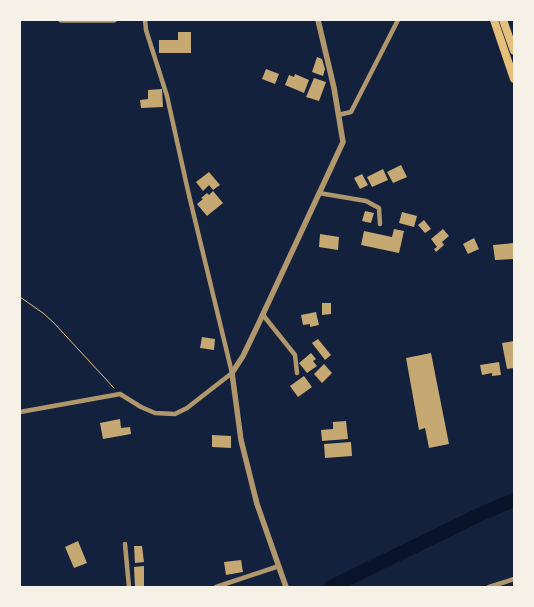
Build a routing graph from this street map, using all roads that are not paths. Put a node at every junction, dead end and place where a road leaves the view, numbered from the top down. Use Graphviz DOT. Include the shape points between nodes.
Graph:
graph roads {
  1 [pos="61,20"];
  2 [pos="114,20"];
  3 [pos="145,20"];
  4 [pos="318,20"];
  5 [pos="398,20"];
  6 [pos="494,20"];
  7 [pos="503,20"];
  8 [pos="514,51"];
  9 [pos="514,79"];
  10 [pos="338,114"];
  11 [pos="319,193"];
  12 [pos="380,224"];
  13 [pos="263,315"];
  14 [pos="232,373"];
  15 [pos="297,373"];
  16 [pos="20,412"];
  17 [pos="125,544"];
  18 [pos="279,566"];
  19 [pos="514,579"];
  20 [pos="285,584"];
  21 [pos="129,587"];
  22 [pos="216,587"];
  23 [pos="489,587"];
  1 -- 2 [label="street"];
  3 -- 14 [label="street" via="167,96"];
  4 -- 10 [label="street"];
  5 -- 10 [label="street" via="351,112"];
  6 -- 9 [label="highway"];
  7 -- 8 [label="highway"];
  10 -- 11 [label="street" via="343,142"];
  11 -- 12 [label="street" via="366,201 380,208"];
  11 -- 13 [label="street"];
  13 -- 14 [label="street"];
  13 -- 15 [label="street" via="295,355"];
  14 -- 16 [label="street" via="175,414 155,414 120,394"];
  14 -- 18 [label="street" via="241,440 256,504"];
  17 -- 21 [label="street"];
  18 -- 20 [label="street"];
  18 -- 22 [label="street"];
  19 -- 23 [label="street"];
}
